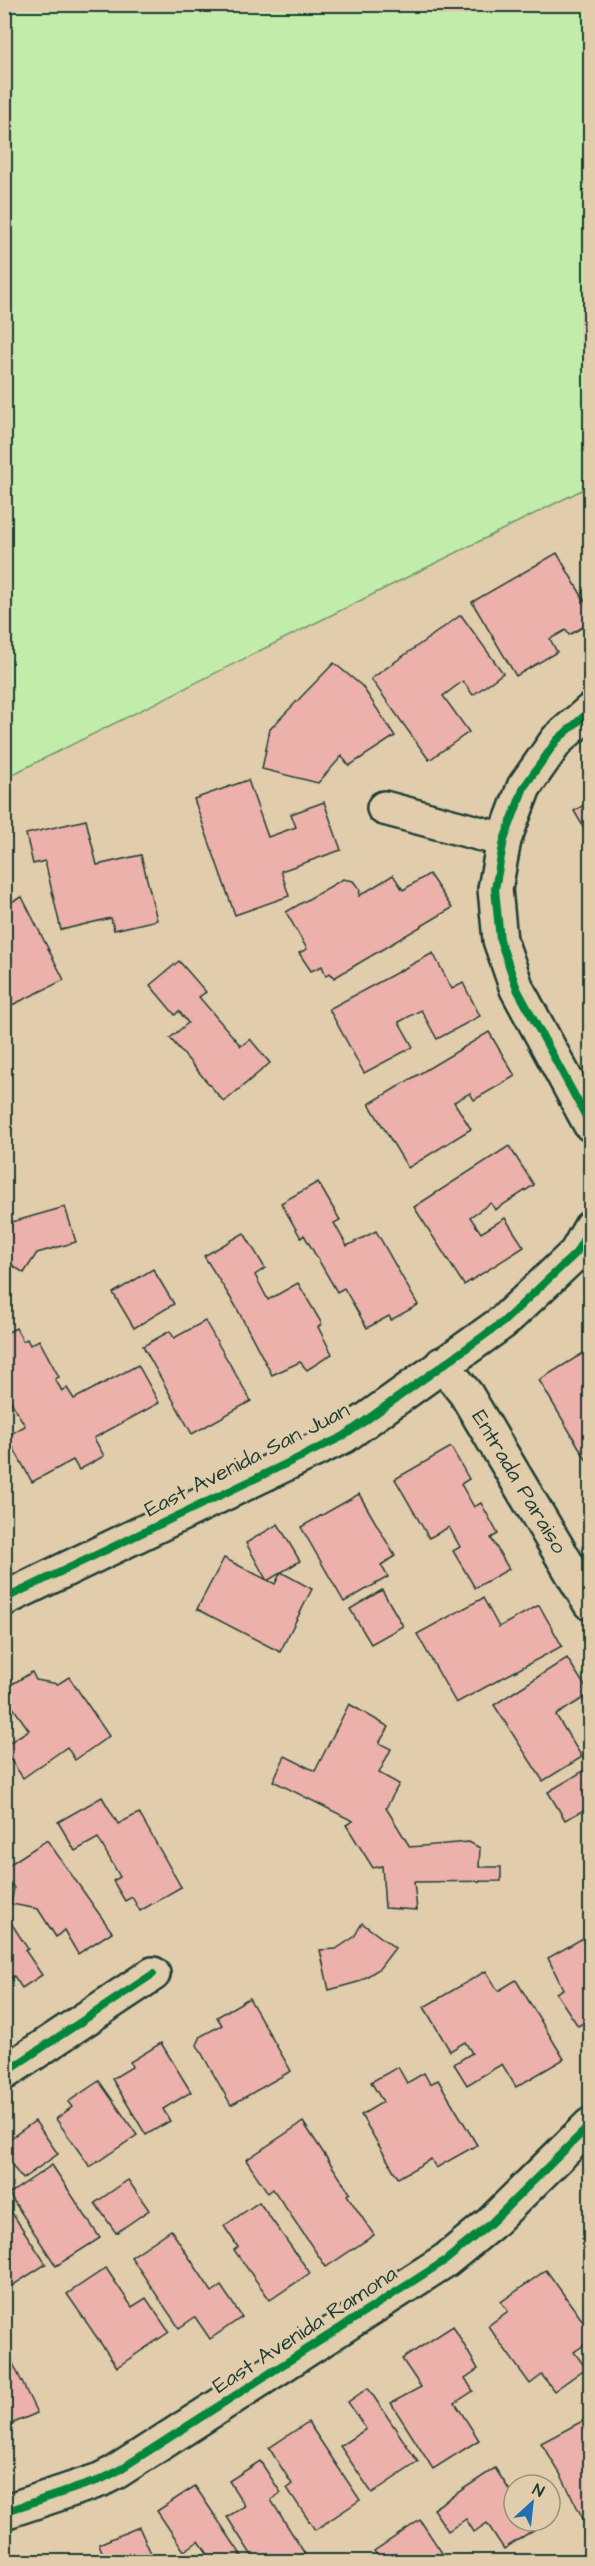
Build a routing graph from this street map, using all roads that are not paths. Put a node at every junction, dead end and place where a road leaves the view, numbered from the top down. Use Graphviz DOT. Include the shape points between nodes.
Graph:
graph roads {
  1 [pos="591,711"];
  2 [pos="384,808"];
  3 [pos="504,840"];
  4 [pos="591,1124"];
  5 [pos="591,1228"];
  6 [pos="442,1364"];
  7 [pos="589,1598"];
  8 [pos="4,1599"];
  9 [pos="153,1974"];
  10 [pos="4,2073"];
  11 [pos="591,2125"];
  12 [pos="4,2512"];
  1 -- 3 [label="street" via="557,740 524,787"];
  2 -- 3 [label="street"];
  3 -- 4 [label="street" via="495,889 500,940 518,988"];
  5 -- 6 [label="street, East Avenida San Juan" via="576,1253 503,1322"];
  6 -- 7 [label="street, Entrada Paraiso" via="466,1394"];
  6 -- 8 [label="street, East Avenida San Juan" via="344,1436"];
  9 -- 10 [label="street"];
  11 -- 12 [label="street, East Avenida Ramona" via="490,2224 446,2260 116,2472"];
}
